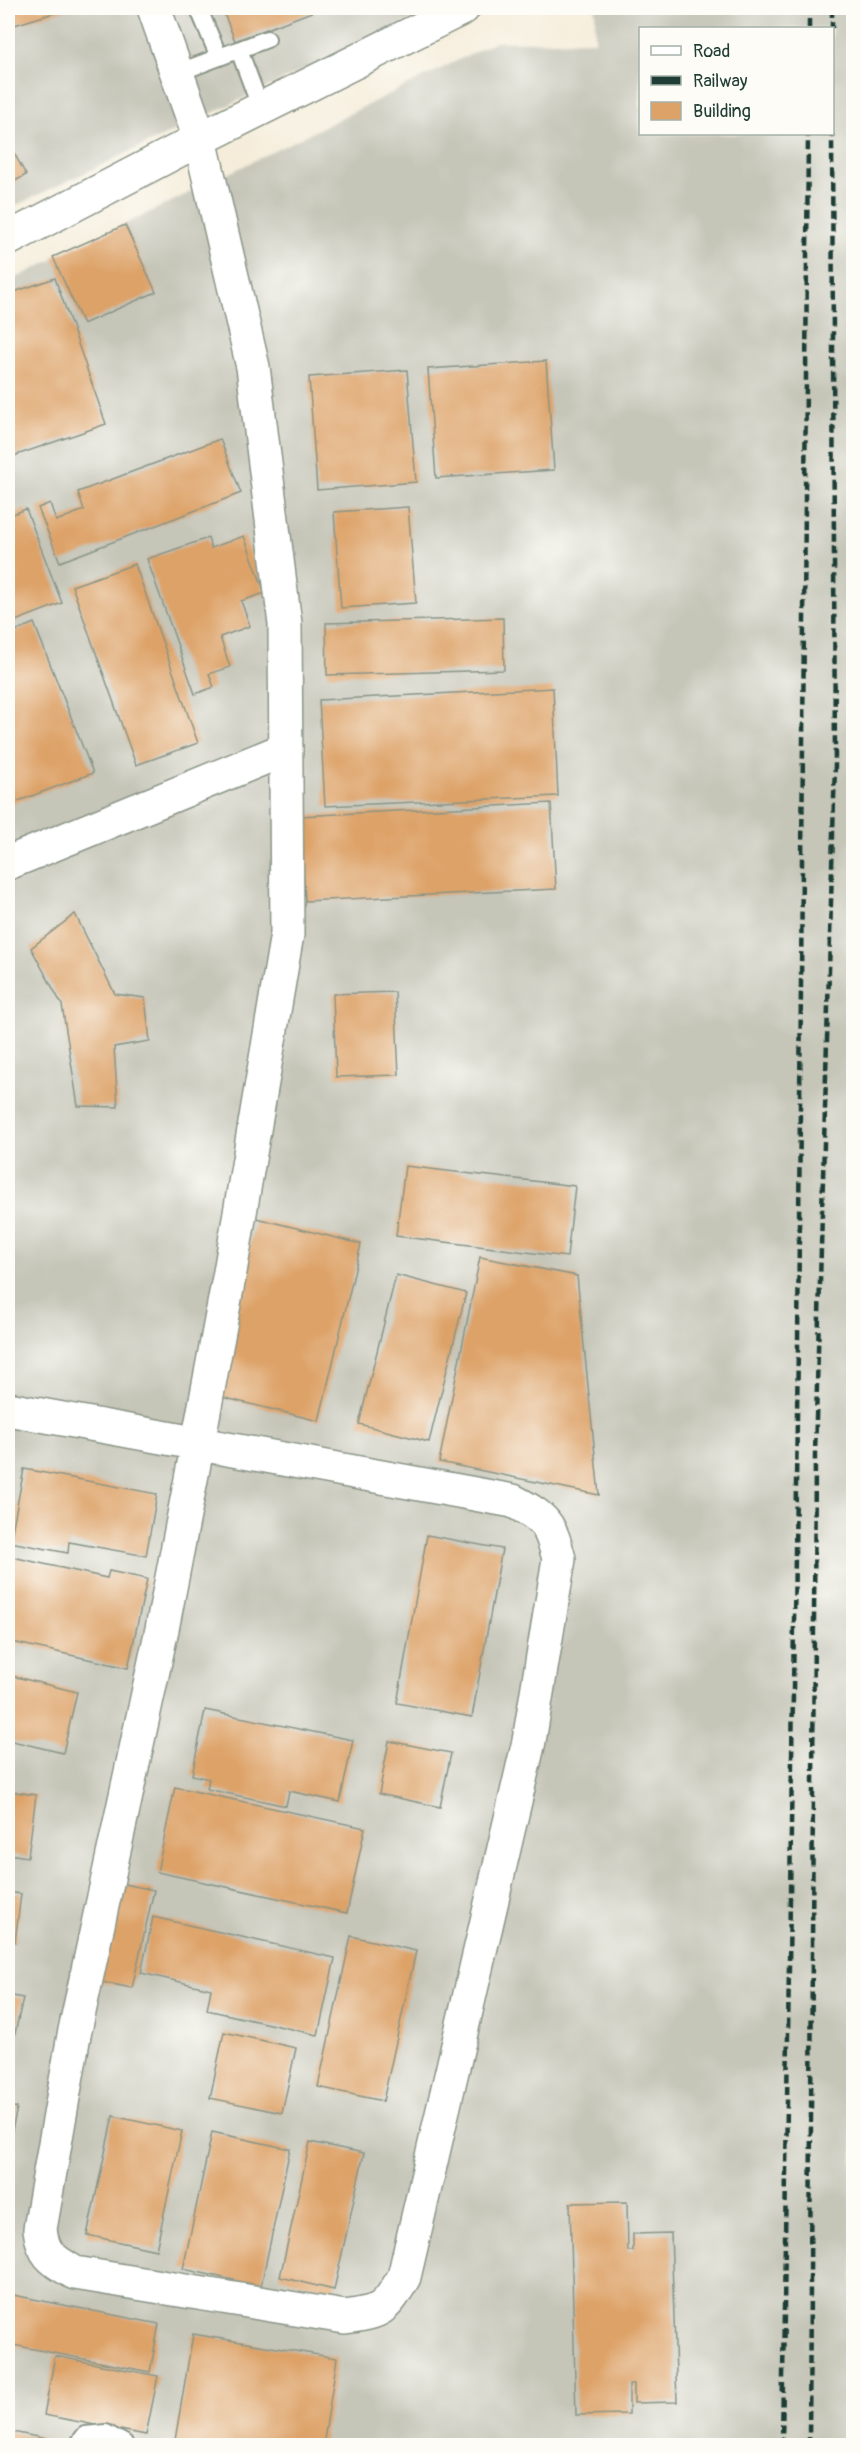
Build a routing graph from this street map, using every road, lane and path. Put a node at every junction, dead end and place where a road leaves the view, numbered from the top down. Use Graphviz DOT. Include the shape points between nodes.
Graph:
graph roads {
  1 [pos="154,8"];
  2 [pos="463,8"];
  3 [pos="200,12"];
  4 [pos="267,39"];
  5 [pos="239,50"];
  6 [pos="219,57"];
  7 [pos="177,73"];
  8 [pos="261,109"];
  9 [pos="200,139"];
  10 [pos="8,239"];
  11 [pos="286,749"];
  12 [pos="8,864"];
  13 [pos="8,1409"];
  14 [pos="198,1443"];
  15 [pos="77,2445"];
  16 [pos="125,2445"];
  1 -- 7 [label="street"];
  2 -- 8 [label="street"];
  3 -- 6 [label="lane"];
  4 -- 5 [label="lane"];
  5 -- 6 [label="lane"];
  5 -- 8 [label="lane"];
  6 -- 7 [label="lane"];
  7 -- 9 [label="street"];
  8 -- 9 [label="street"];
  9 -- 10 [label="street"];
  9 -- 11 [label="street" via="253,367 285,624"];
  11 -- 12 [label="street"];
  11 -- 14 [label="street" via="287,934"];
  13 -- 14 [label="street"];
  14 -- 14 [label="street" via="74,2036 40,2229 42,2246 54,2261 75,2273 345,2318 374,2313 391,2298 404,2277 529,1741 559,1559 552,1533 537,1514 513,1501"];
  15 -- 16 [label="lane" via="85,2435 106,2433"];
}
